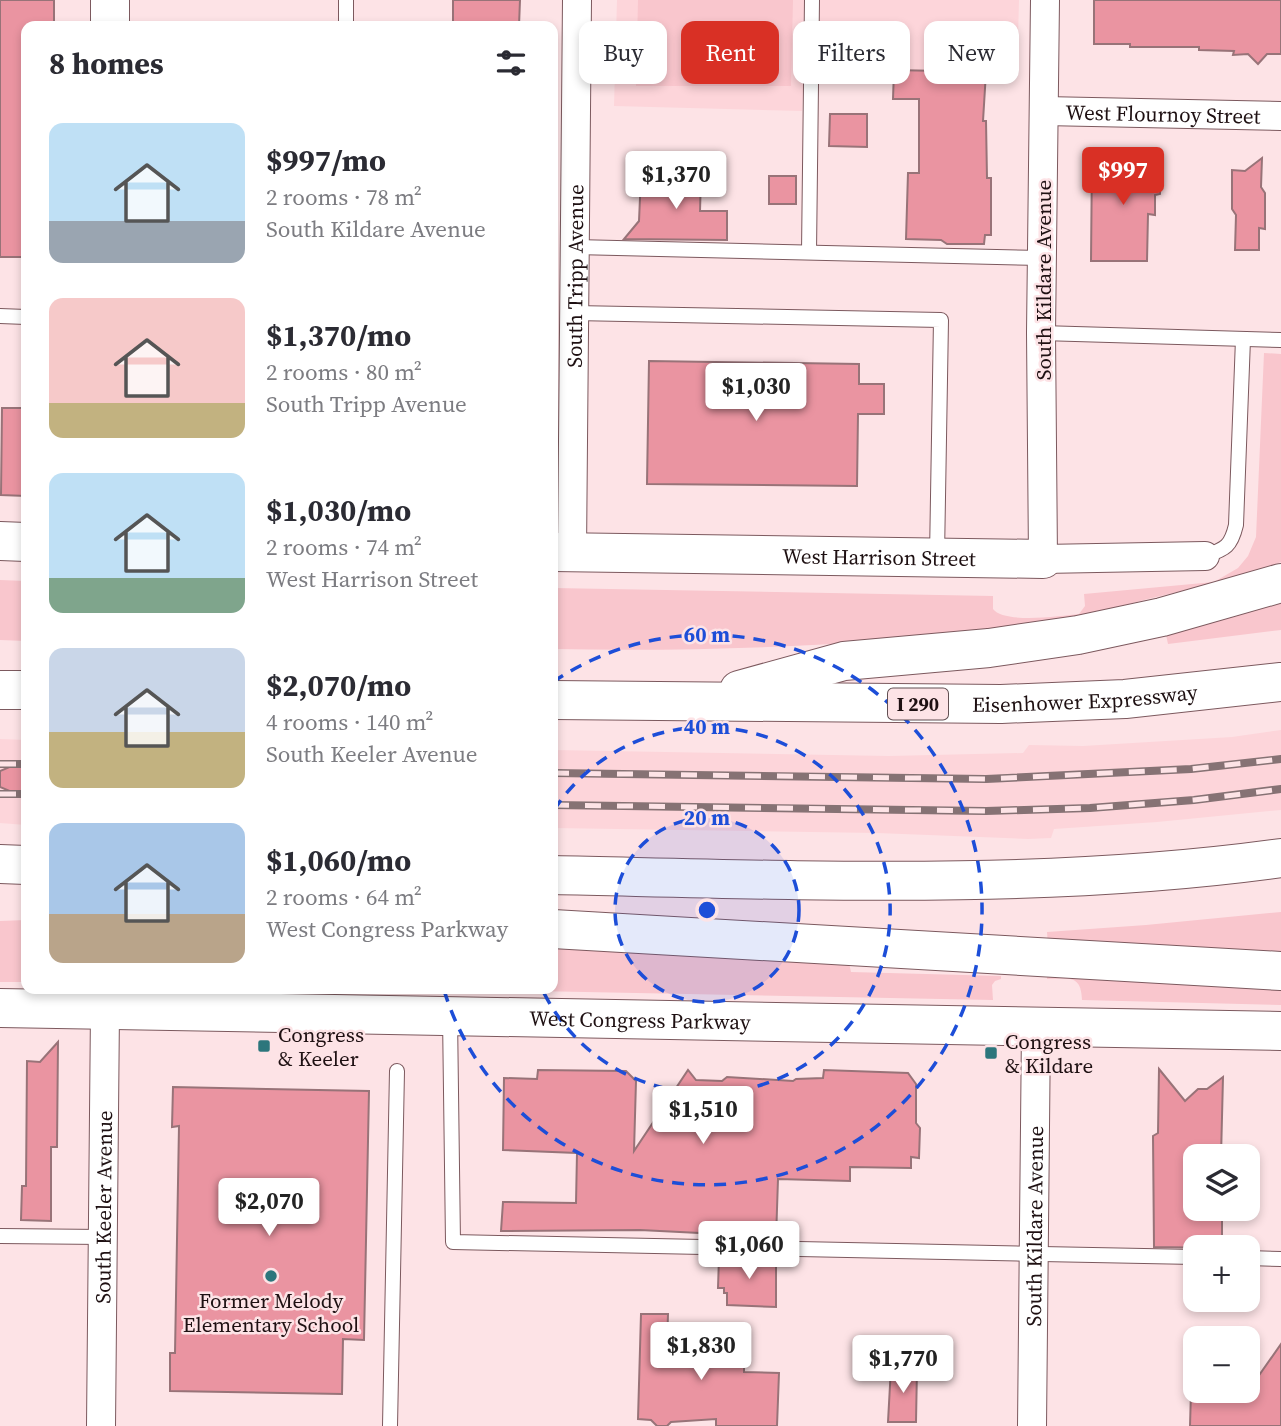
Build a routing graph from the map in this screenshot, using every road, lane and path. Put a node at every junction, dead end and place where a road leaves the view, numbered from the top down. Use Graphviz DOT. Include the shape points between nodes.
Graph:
graph roads {
  1 [pos="110,0"];
  2 [pos="346,0"];
  3 [pos="576,0"];
  4 [pos="812,0"];
  5 [pos="1045,0"];
  6 [pos="110,21"];
  7 [pos="346,21"];
  8 [pos="1044,111"];
  9 [pos="1281,116"];
  10 [pos="575,247"];
  11 [pos="809,252"];
  12 [pos="1042,258"];
  13 [pos="574,313"];
  14 [pos="0,316"];
  15 [pos="21,317"];
  16 [pos="1041,333"];
  17 [pos="1242,339"];
  18 [pos="1281,341"];
  19 [pos="0,541"];
  20 [pos="21,542"];
  21 [pos="563,552"];
  22 [pos="1205,555"];
  23 [pos="937,558"];
  24 [pos="1043,559"];
  25 [pos="1281,583"];
  26 [pos="1281,682"];
  27 [pos="0,690"];
  28 [pos="21,690"];
  29 [pos="558,700"];
  30 [pos="691,703"];
  31 [pos="1281,858"];
  32 [pos="0,864"];
  33 [pos="21,865"];
  34 [pos="558,876"];
  35 [pos="558,929"];
  36 [pos="1281,971"];
  37 [pos="105,999"];
  38 [pos="0,1008"];
  39 [pos="450,1015"];
  40 [pos="1036,1027"];
  41 [pos="1281,1031"];
  42 [pos="397,1071"];
  43 [pos="0,1236"];
  44 [pos="103,1237"];
  45 [pos="1034,1254"];
  46 [pos="1183,1257"];
  47 [pos="1260,1258"];
  48 [pos="1281,1259"];
  49 [pos="101,1426"];
  50 [pos="390,1426"];
  51 [pos="1032,1426"];
  1 -- 6 [label="main road"];
  2 -- 7 [label="lane"];
  3 -- 10 [label="street, South Tripp Avenue"];
  4 -- 11 [label="lane"];
  5 -- 8 [label="street, South Kildare Avenue"];
  8 -- 9 [label="street, West Flournoy Street"];
  8 -- 12 [label="street, South Kildare Avenue"];
  10 -- 11 [label="lane"];
  10 -- 13 [label="street, South Tripp Avenue"];
  11 -- 12 [label="lane"];
  12 -- 16 [label="street, South Kildare Avenue"];
  13 -- 21 [label="street, South Tripp Avenue"];
  13 -- 23 [label="lane" via="941,320"];
  14 -- 15 [label="lane"];
  16 -- 17 [label="lane"];
  16 -- 24 [label="street, South Kildare Avenue"];
  17 -- 18 [label="lane"];
  17 -- 22 [label="lane" via="1236,525 1233,539 1223,550"];
  19 -- 20 [label="main road"];
  21 -- 23 [label="main road, West Harrison Street"];
  22 -- 24 [label="street, West Harrison Street"];
  23 -- 24 [label="main road, West Harrison Street"];
  25 -- 30 [label="main road" via="1078,635 844,661"];
  26 -- 30 [label="main road, Eisenhower Expressway / I 290" via="1125,699 1001,704"];
  27 -- 28 [label="main road"];
  29 -- 30 [label="main road, Eisenhower Expressway / I 290"];
  31 -- 34 [label="main road" via="1098,875 971,879"];
  32 -- 33 [label="main road"];
  35 -- 36 [label="main road"];
  37 -- 38 [label="main road, West Congress Parkway"];
  37 -- 39 [label="main road, West Congress Parkway"];
  37 -- 44 [label="street, South Keeler Avenue"];
  39 -- 40 [label="main road, West Congress Parkway"];
  39 -- 45 [label="lane" via="453,1242"];
  40 -- 41 [label="main road, West Congress Parkway"];
  40 -- 45 [label="street, South Kildare Avenue"];
  42 -- 50 [label="lane"];
  43 -- 44 [label="lane"];
  44 -- 49 [label="street, South Keeler Avenue"];
  45 -- 46 [label="lane"];
  45 -- 51 [label="street, South Kildare Avenue"];
  47 -- 48 [label="lane"];
}
